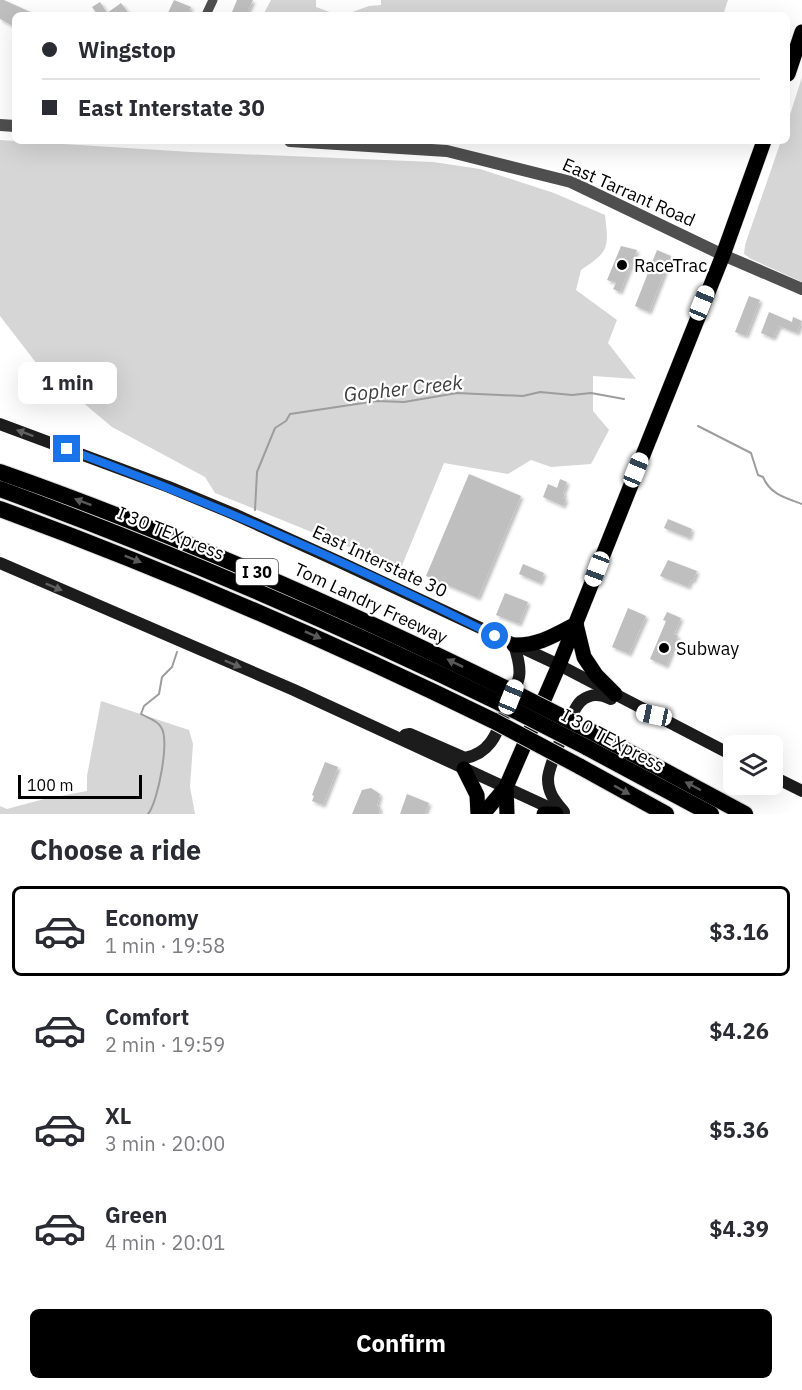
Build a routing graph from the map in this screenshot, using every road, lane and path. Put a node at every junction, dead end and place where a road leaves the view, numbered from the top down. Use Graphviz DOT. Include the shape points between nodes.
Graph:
graph roads {
  1 [pos="802,32"];
  2 [pos="790,68"];
  3 [pos="337,144"];
  4 [pos="763,144"];
  5 [pos="723,255"];
  6 [pos="802,289"];
  7 [pos="0,424"];
  8 [pos="0,472"];
  9 [pos="0,489"];
  10 [pos="0,509"];
  11 [pos="0,563"];
  12 [pos="576,624"];
  13 [pos="514,645"];
  14 [pos="559,665"];
  15 [pos="615,694"];
  16 [pos="505,696"];
  17 [pos="654,715"];
  18 [pos="398,737"];
  19 [pos="589,739"];
  20 [pos="723,750"];
  21 [pos="464,769"];
  22 [pos="783,782"];
  23 [pos="506,787"];
  24 [pos="802,791"];
  25 [pos="478,814"];
  26 [pos="483,814"];
  27 [pos="507,814"];
  28 [pos="544,814"];
  29 [pos="556,814"];
  30 [pos="564,814"];
  31 [pos="666,814"];
  32 [pos="711,814"];
  33 [pos="745,814"];
  1 -- 2 [label="main road"];
  3 -- 5 [label="street, East Tarrant Road" via="447,151 571,182"];
  4 -- 5 [label="main road"];
  5 -- 6 [label="street, East Tarrant Road"];
  5 -- 12 [label="main road"];
  13 -- 7 [label="main road, East Interstate 30, one-way" via="234,514"];
  16 -- 8 [label="highway, Tom Landry Freeway / I 30, one-way" via="407,640 241,565"];
  9 -- 16 [label="highway, I 30 TEXpress" via="173,555"];
  10 -- 31 [label="highway, I 30, one-way, bridge" via="246,605 340,647 494,721"];
  11 -- 18 [label="main road, one-way"];
  12 -- 13 [label="main road" via="538,643"];
  12 -- 14 [label="main road"];
  12 -- 15 [label="main road" via="584,657"];
  13 -- 14 [label="main road, East Interstate 30"];
  13 -- 18 [label="main road" via="519,676 494,740 485,750 465,758 410,734"];
  14 -- 15 [label="main road, East Interstate 30"];
  14 -- 23 [label="main road"];
  15 -- 17 [label="main road, East Interstate 30"];
  16 -- 19 [label="highway, Tom Landry Freeway / I 30, bridge"];
  17 -- 20 [label="main road, East Interstate 30"];
  17 -- 30 [label="main road" via="598,694 577,705 549,767 552,797"];
  18 -- 21 [label="main road"];
  19 -- 32 [label="highway, I 30 TEXpress"];
  33 -- 19 [label="highway, Tom Landry Freeway / I 30, one-way"];
  21 -- 23 [label="main road"];
  21 -- 25 [label="main road" via="477,795"];
  22 -- 24 [label="main road"];
  23 -- 26 [label="main road"];
  23 -- 27 [label="main road"];
  23 -- 30 [label="main road"];
  28 -- 29 [label="main road"];
}
